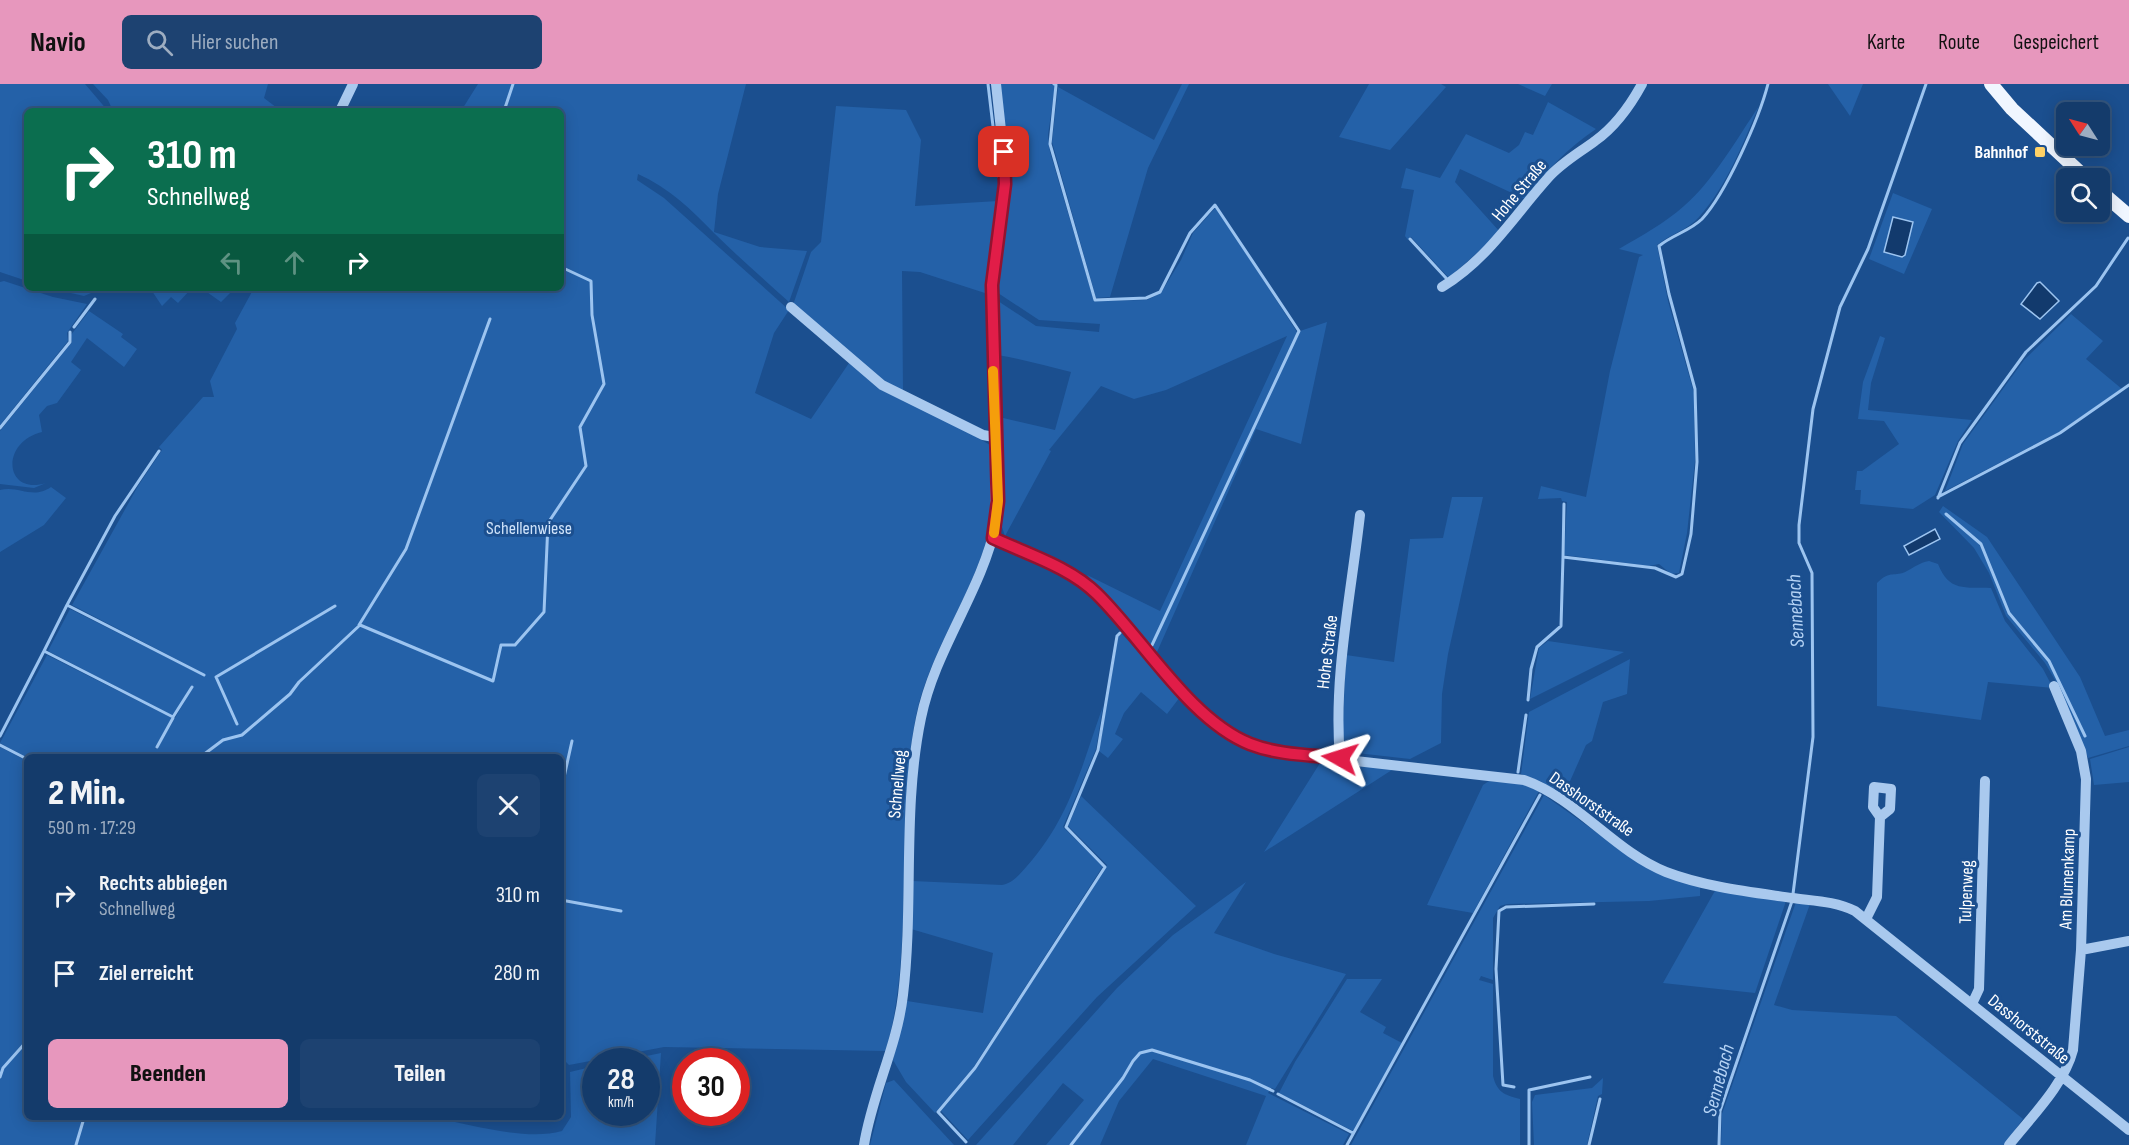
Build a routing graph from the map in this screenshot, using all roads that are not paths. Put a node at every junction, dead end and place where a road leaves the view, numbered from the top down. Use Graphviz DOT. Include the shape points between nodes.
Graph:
graph roads {
  1 [pos="353,84"];
  2 [pos="996,84"];
  3 [pos="1642,84"];
  4 [pos="1991,84"];
  5 [pos="341,108"];
  6 [pos="2075,168"];
  7 [pos="2110,200"];
  8 [pos="2129,216"];
  9 [pos="1442,287"];
  10 [pos="791,307"];
  11 [pos="994,437"];
  12 [pos="1360,515"];
  13 [pos="993,538"];
  14 [pos="2054,686"];
  15 [pos="1340,758"];
  16 [pos="1985,781"];
  17 [pos="1880,817"];
  18 [pos="1866,919"];
  19 [pos="2129,941"];
  20 [pos="2081,950"];
  21 [pos="1972,1004"];
  22 [pos="2062,1076"];
  23 [pos="2129,1130"];
  24 [pos="864,1145"];
  25 [pos="2009,1145"];
  1 -- 5 [label="street"];
  2 -- 11 [label="street, Schnellweg" via="1005,167 992,285"];
  3 -- 9 [label="street, Hohe Straße" via="1610,129 1549,177 1494,244 1468,270"];
  4 -- 6 [label="main road"];
  7 -- 8 [label="main road"];
  10 -- 11 [label="street" via="882,385"];
  11 -- 13 [label="street, Schnellweg" via="998,501"];
  12 -- 15 [label="street, Hohe Straße" via="1338,692"];
  13 -- 15 [label="street, Dasshorststraße" via="1074,576 1097,594 1222,730 1276,752"];
  13 -- 24 [label="street, Schnellweg" via="939,658 920,719 910,821 903,997"];
  14 -- 20 [label="street, Am Blumenkamp" via="2081,751 2086,779"];
  15 -- 18 [label="street, Dasshorststraße" via="1524,780 1544,789 1659,869 1704,882 1834,903"];
  16 -- 21 [label="street, Tulpenweg" via="1979,989"];
  17 -- 18 [label="street" via="1877,897"];
  18 -- 21 [label="street, Dasshorststraße"];
  19 -- 20 [label="street"];
  20 -- 22 [label="street, Am Blumenkamp" via="2073,1050"];
  21 -- 22 [label="street, Dasshorststraße"];
  22 -- 23 [label="street, Dasshorststraße"];
  22 -- 25 [label="street, Am Blumenkamp"];
}
